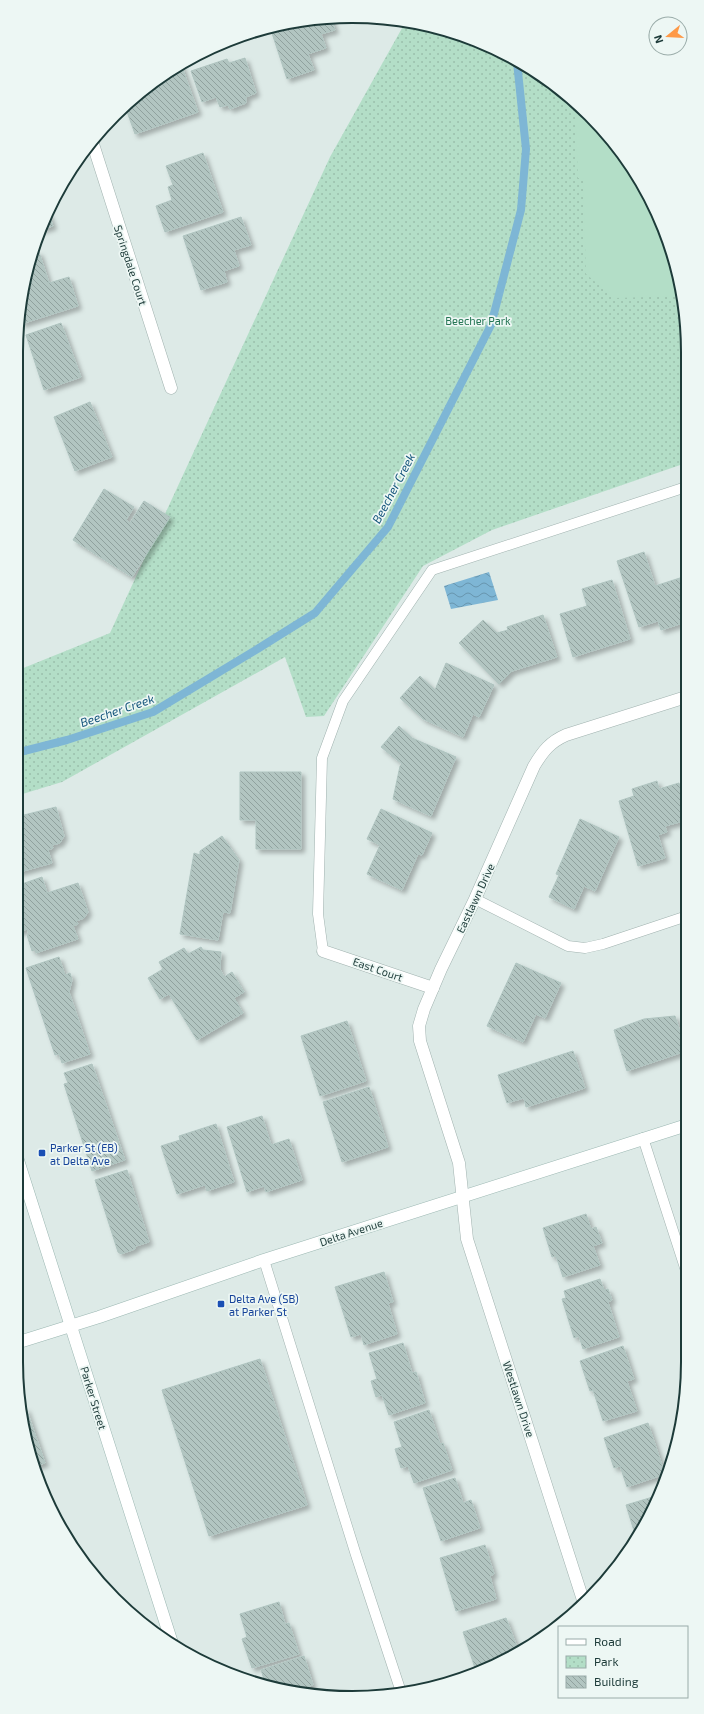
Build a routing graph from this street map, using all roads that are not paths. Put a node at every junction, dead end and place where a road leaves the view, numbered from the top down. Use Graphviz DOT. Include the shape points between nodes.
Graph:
graph roads {
  1 [pos="94,148"];
  2 [pos="171,388"];
  3 [pos="681,489"];
  4 [pos="681,699"];
  5 [pos="475,899"];
  6 [pos="681,918"];
  7 [pos="324,951"];
  8 [pos="433,988"];
  9 [pos="681,1127"];
  10 [pos="643,1138"];
  11 [pos="23,1176"];
  12 [pos="462,1196"];
  13 [pos="681,1255"];
  14 [pos="264,1260"];
  15 [pos="70,1326"];
  16 [pos="23,1341"];
  17 [pos="582,1597"];
  18 [pos="170,1637"];
  19 [pos="399,1687"];
  1 -- 2 [label="street, Springdale Court"];
  3 -- 7 [label="lane" via="432,570 343,701 322,758 318,914"];
  4 -- 5 [label="street, Eastlawn Drive" via="566,735 550,744 534,766"];
  5 -- 6 [label="lane" via="574,947 585,948 603,944"];
  5 -- 8 [label="street, Eastlawn Drive"];
  7 -- 8 [label="street, East Court"];
  8 -- 12 [label="street, Eastlawn Drive" via="420,1019 418,1034 458,1159"];
  9 -- 10 [label="street, Delta Avenue"];
  10 -- 12 [label="street, Delta Avenue"];
  10 -- 13 [label="lane"];
  11 -- 15 [label="street, Parker Street"];
  12 -- 14 [label="street, Delta Avenue"];
  12 -- 17 [label="street, Westlawn Drive" via="467,1239"];
  14 -- 15 [label="street, Delta Avenue"];
  14 -- 19 [label="lane"];
  15 -- 16 [label="street, Delta Avenue"];
  15 -- 18 [label="street, Parker Street"];
}
